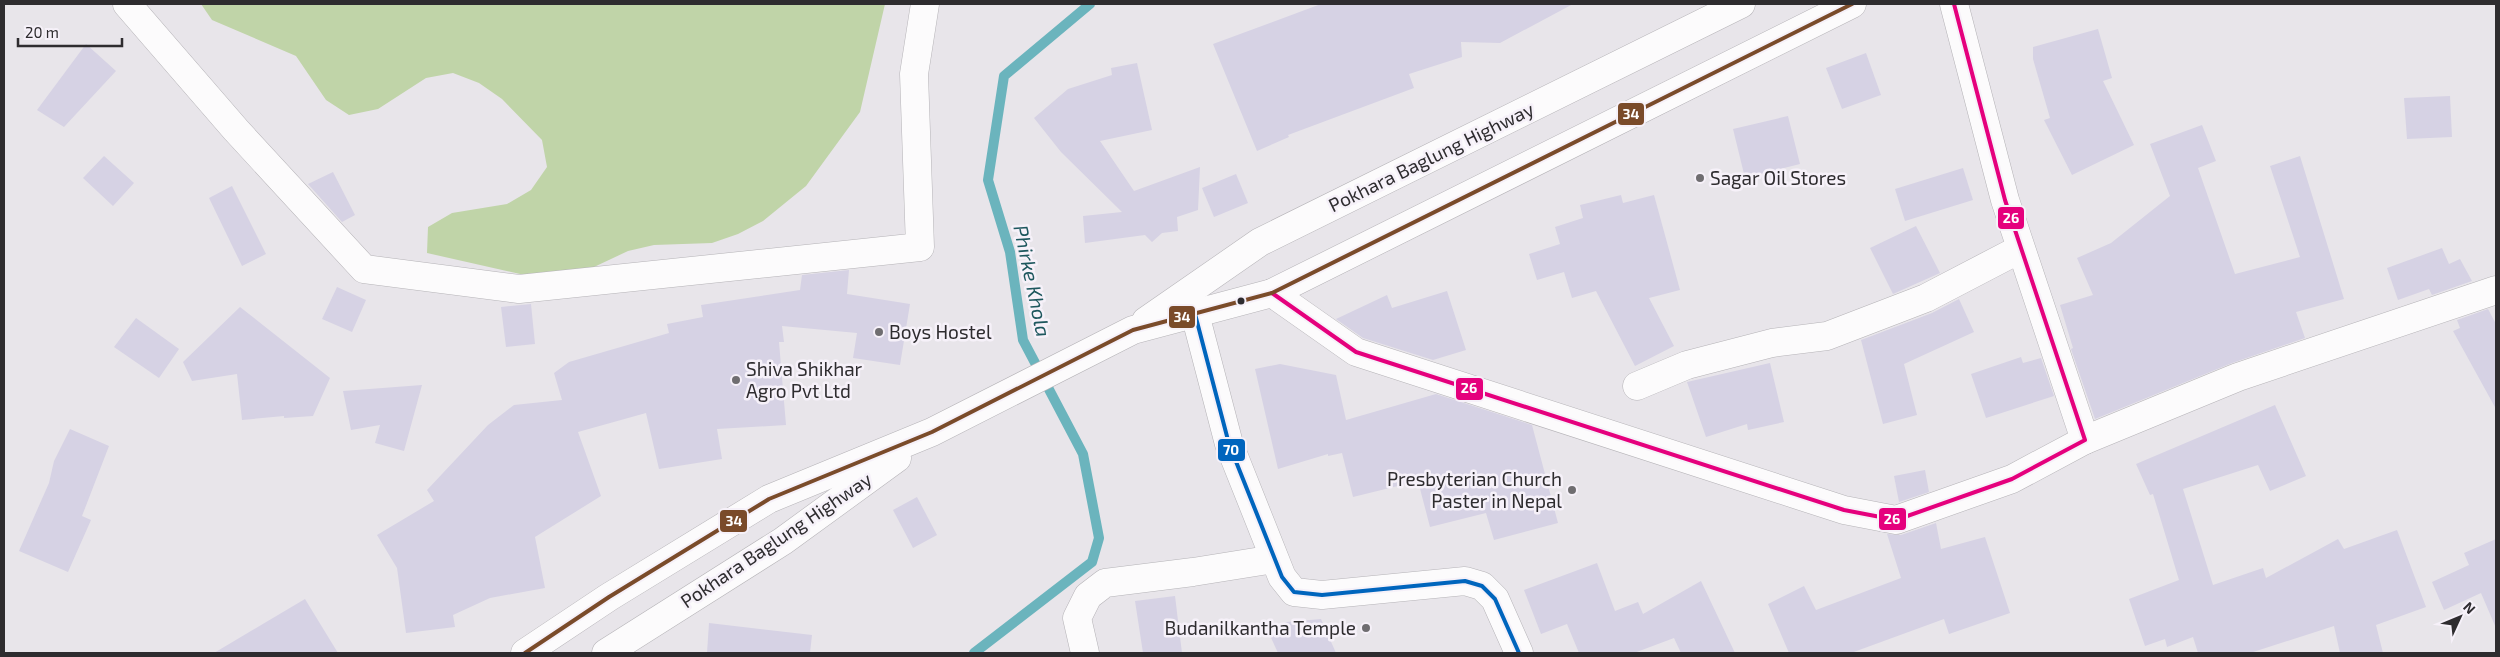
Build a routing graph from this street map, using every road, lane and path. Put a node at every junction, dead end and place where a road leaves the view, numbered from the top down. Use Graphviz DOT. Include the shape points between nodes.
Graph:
graph roads {
  1 [pos="126,4"];
  2 [pos="926,4"];
  3 [pos="1742,4"];
  4 [pos="1852,4"];
  5 [pos="1954,4"];
  6 [pos="2020,249"];
  7 [pos="2496,290"];
  8 [pos="1272,293"];
  9 [pos="1195,314"];
  10 [pos="1133,330"];
  11 [pos="1637,386"];
  12 [pos="932,432"];
  13 [pos="2085,440"];
  14 [pos="1274,559"];
  15 [pos="525,653"];
  16 [pos="606,653"];
  17 [pos="1085,653"];
  18 [pos="1519,653"];
  1 -- 2 [label="main road" via="236,130 364,268 519,289 920,247 914,74"];
  3 -- 10 [label="main road, Pokhara Baglung Highway" via="1260,242"];
  4 -- 8 [label="main road"];
  5 -- 6 [label="main road"];
  6 -- 11 [label="main road" via="1926,298 1827,336 1772,343 1687,365"];
  6 -- 13 [label="main road"];
  7 -- 13 [label="main road" via="2238,376"];
  8 -- 9 [label="main road"];
  8 -- 13 [label="main road" via="1356,352 1844,510 1896,520 2012,479"];
  9 -- 10 [label="main road"];
  9 -- 14 [label="main road" via="1229,444"];
  10 -- 12 [label="main road"];
  12 -- 15 [label="main road, Pokhara Baglung Highway" via="769,499 609,597"];
  12 -- 16 [label="main road, Pokhara Baglung Highway" via="783,541"];
  14 -- 17 [label="main road" via="1105,583 1088,596 1077,618"];
  14 -- 18 [label="main road" via="1294,592 1322,595 1465,581 1482,586 1495,599"];
}
